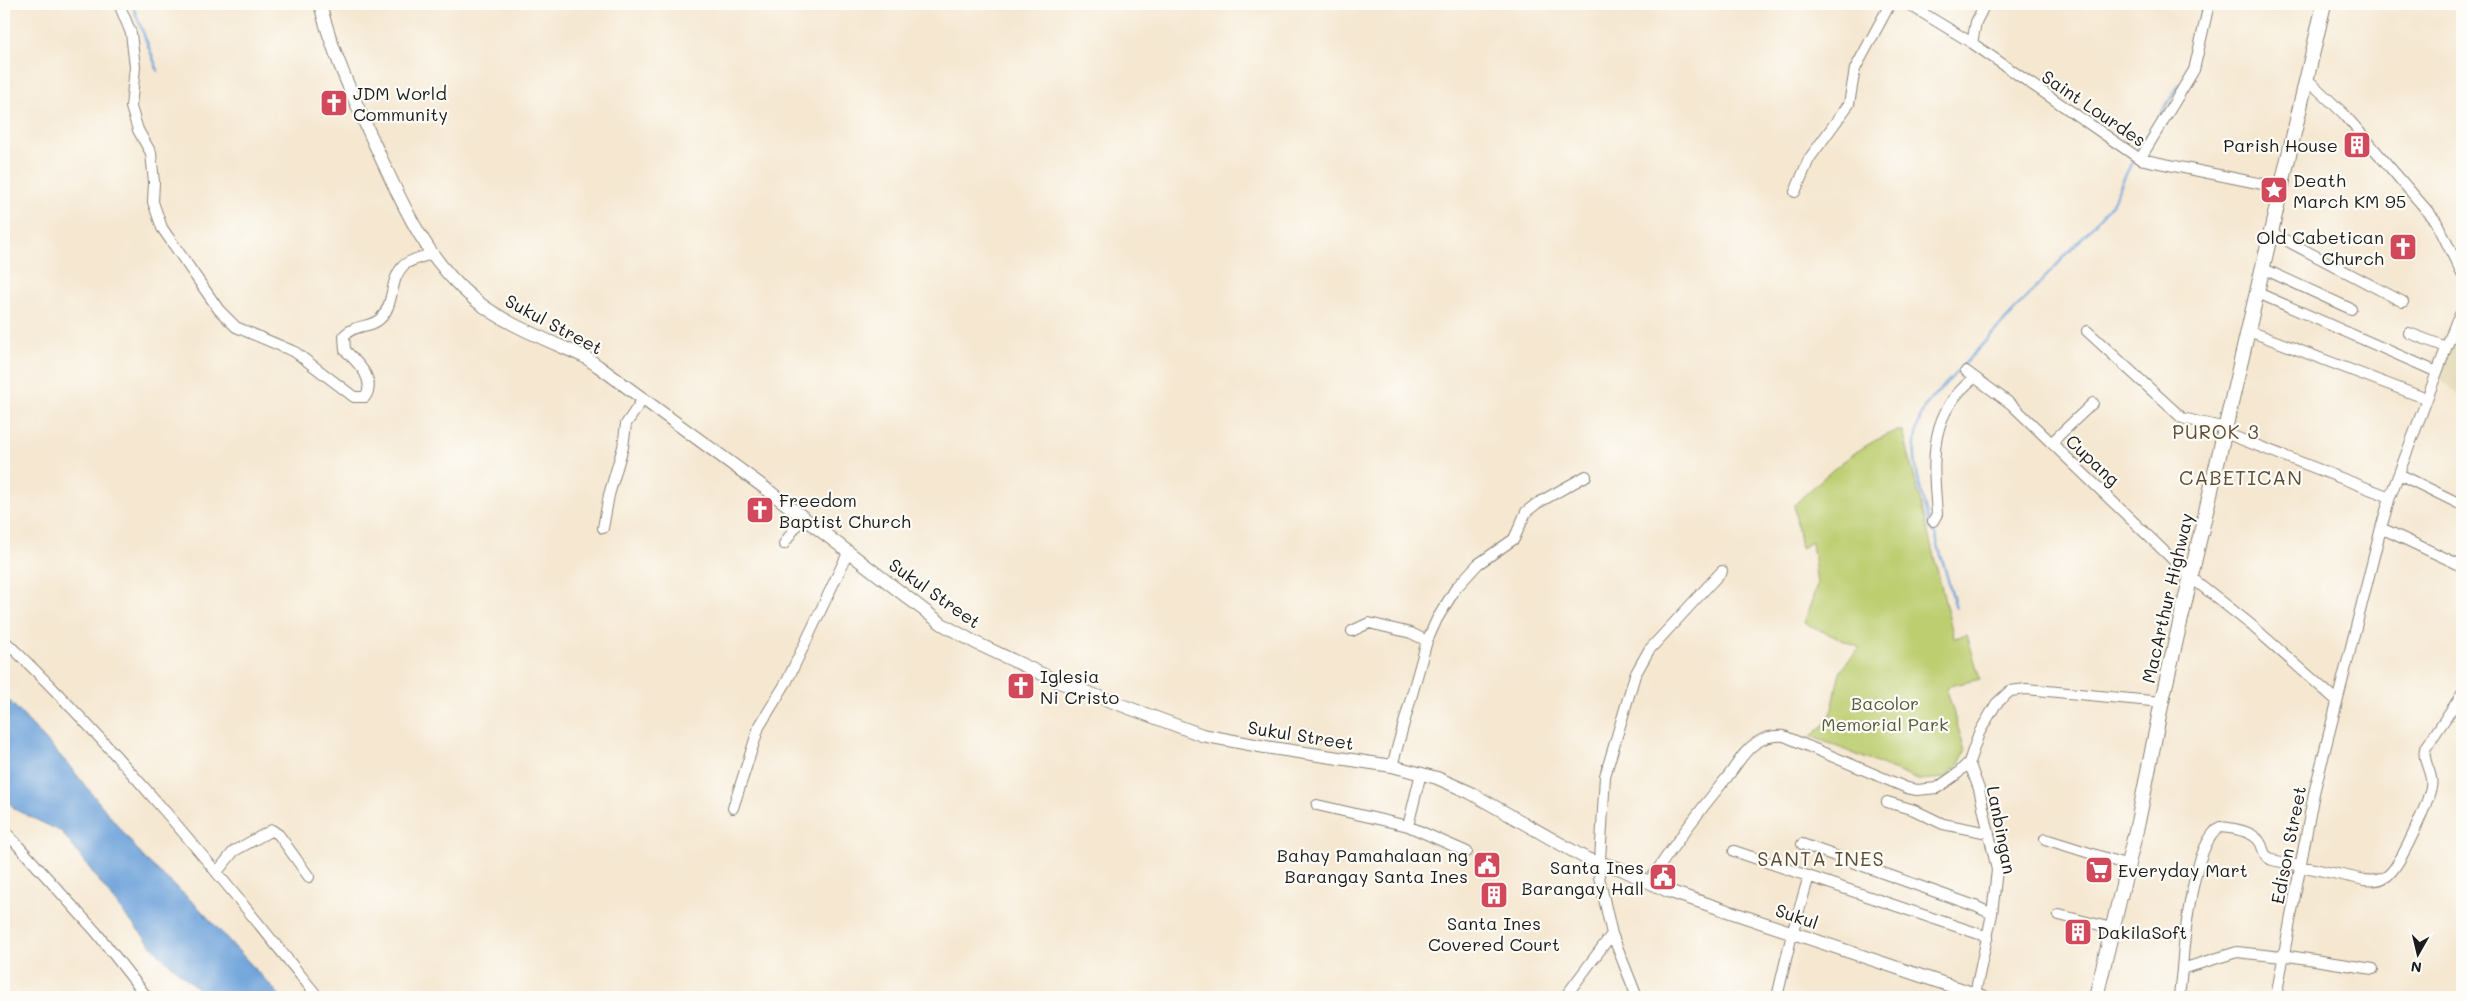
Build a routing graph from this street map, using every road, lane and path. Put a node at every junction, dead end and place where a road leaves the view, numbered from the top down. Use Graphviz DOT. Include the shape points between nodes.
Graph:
graph roads {
  1 [pos="119,4"];
  2 [pos="320,4"];
  3 [pos="1890,4"];
  4 [pos="1908,4"];
  5 [pos="1985,4"];
  6 [pos="2209,4"];
  7 [pos="2324,4"];
  8 [pos="1972,43"];
  9 [pos="2307,79"];
  10 [pos="2136,157"];
  11 [pos="2282,188"];
  12 [pos="1795,192"];
  13 [pos="2272,233"];
  14 [pos="431,254"];
  15 [pos="2264,269"];
  16 [pos="2462,274"];
  17 [pos="2258,294"];
  18 [pos="2403,302"];
  19 [pos="2351,309"];
  20 [pos="2462,311"];
  21 [pos="2249,331"];
  22 [pos="2087,332"];
  23 [pos="2409,333"];
  24 [pos="2446,347"];
  25 [pos="1966,371"];
  26 [pos="2437,372"];
  27 [pos="1974,378"];
  28 [pos="643,399"];
  29 [pos="2427,399"];
  30 [pos="2094,403"];
  31 [pos="2225,430"];
  32 [pos="2051,443"];
  33 [pos="2399,474"];
  34 [pos="1586,476"];
  35 [pos="2390,497"];
  36 [pos="2462,505"];
  37 [pos="802,518"];
  38 [pos="1933,521"];
  39 [pos="603,528"];
  40 [pos="2381,528"];
  41 [pos="784,544"];
  42 [pos="848,553"];
  43 [pos="2462,566"];
  44 [pos="1722,571"];
  45 [pos="2192,578"];
  46 [pos="1352,631"];
  47 [pos="4,640"];
  48 [pos="1427,641"];
  49 [pos="2462,694"];
  50 [pos="2336,700"];
  51 [pos="2162,702"];
  52 [pos="1969,762"];
  53 [pos="1392,766"];
  54 [pos="1421,773"];
  55 [pos="1887,802"];
  56 [pos="1317,805"];
  57 [pos="733,808"];
  58 [pos="1408,826"];
  59 [pos="4,830"];
  60 [pos="1988,832"];
  61 [pos="2045,839"];
  62 [pos="1802,844"];
  63 [pos="1734,851"];
  64 [pos="1467,852"];
  65 [pos="1600,863"];
  66 [pos="2128,865"];
  67 [pos="2300,865"];
  68 [pos="217,872"];
  69 [pos="1809,876"];
  70 [pos="310,877"];
  71 [pos="1649,882"];
  72 [pos="1992,914"];
  73 [pos="2059,915"];
  74 [pos="2112,928"];
  75 [pos="1612,934"];
  76 [pos="1792,934"];
  77 [pos="1988,937"];
  78 [pos="2282,956"];
  79 [pos="2373,969"];
  80 [pos="2182,970"];
  81 [pos="1980,996"];
  82 [pos="147,997"];
  83 [pos="318,997"];
  84 [pos="1565,997"];
  85 [pos="1637,997"];
  86 [pos="1777,997"];
  87 [pos="2096,997"];
  88 [pos="2179,997"];
  89 [pos="2276,997"];
  1 -- 14 [label="street" via="131,33 135,67 132,107 138,130 151,153 155,214 171,244 236,328 295,352 354,397 364,397 369,392 369,382 345,350 344,336 348,330 379,320 390,308 396,278 404,264"];
  2 -- 14 [label="street, Sukul Street" via="335,53 363,118 410,220"];
  3 -- 12 [label="street" via="1855,69 1848,104 1809,159"];
  4 -- 8 [label="street, Saint Lourdes"];
  5 -- 8 [label="street" via="1976,22"];
  6 -- 10 [label="street" via="2194,70"];
  7 -- 9 [label="main road, MacArthur Highway"];
  8 -- 10 [label="street, Saint Lourdes"];
  9 -- 11 [label="main road, MacArthur Highway"];
  9 -- 16 [label="street" via="2344,114 2436,221"];
  10 -- 11 [label="street, Saint Lourdes"];
  11 -- 13 [label="main road, MacArthur Highway"];
  13 -- 15 [label="main road, MacArthur Highway"];
  13 -- 18 [label="street"];
  14 -- 28 [label="street, Sukul Street" via="475,300 500,317 584,357"];
  15 -- 17 [label="main road, MacArthur Highway"];
  15 -- 19 [label="street"];
  17 -- 21 [label="main road, MacArthur Highway"];
  17 -- 26 [label="street"];
  20 -- 24 [label="street, Edison Street"];
  21 -- 29 [label="street"];
  21 -- 31 [label="main road, MacArthur Highway"];
  22 -- 31 [label="street" via="2182,418"];
  23 -- 24 [label="street"];
  24 -- 26 [label="street, Edison Street"];
  25 -- 27 [label="street, Cupang"];
  26 -- 29 [label="street, Edison Street"];
  27 -- 32 [label="street, Cupang" via="2011,404"];
  27 -- 38 [label="street" via="1961,388 1939,424 1935,453 1936,514"];
  28 -- 37 [label="street, Sukul Street"];
  28 -- 39 [label="street" via="626,424"];
  29 -- 33 [label="street, Edison Street"];
  30 -- 32 [label="street"];
  31 -- 35 [label="street"];
  31 -- 45 [label="main road, MacArthur Highway"];
  32 -- 45 [label="street, Cupang"];
  33 -- 35 [label="street, Edison Street"];
  33 -- 36 [label="street"];
  34 -- 48 [label="street" via="1526,512 1514,539 1478,564 1456,588"];
  35 -- 40 [label="street, Edison Street"];
  37 -- 41 [label="street"];
  37 -- 42 [label="street, Sukul Street"];
  40 -- 43 [label="street"];
  40 -- 50 [label="street, Edison Street"];
  42 -- 53 [label="street, Sukul Street" via="942,624 1059,682 1120,706 1227,741"];
  42 -- 57 [label="street" via="787,681 759,727"];
  44 -- 65 [label="street" via="1649,650 1635,675 1604,776"];
  45 -- 50 [label="street, Cupang"];
  45 -- 51 [label="main road, MacArthur Highway"];
  46 -- 48 [label="street" via="1369,622 1411,633"];
  47 -- 68 [label="street" via="129,771"];
  48 -- 53 [label="street"];
  49 -- 67 [label="street" via="2425,749 2423,758 2431,786 2394,869 2382,879 2371,881"];
  50 -- 67 [label="street, Edison Street"];
  51 -- 52 [label="street" via="2026,689 2010,691 1996,704 1979,733"];
  51 -- 66 [label="main road, MacArthur Highway"];
  52 -- 60 [label="street, Lanbingan" via="1979,789"];
  52 -- 71 [label="street" via="1937,788 1917,790 1798,740 1775,735 1765,738 1750,748 1704,803"];
  53 -- 54 [label="street, Sukul Street"];
  54 -- 58 [label="street"];
  54 -- 65 [label="street, Sukul Street" via="1469,792 1581,856"];
  55 -- 60 [label="street" via="1943,824"];
  56 -- 58 [label="street"];
  58 -- 64 [label="street"];
  59 -- 82 [label="street" via="96,932"];
  60 -- 72 [label="street, Lanbingan" via="1997,870"];
  61 -- 66 [label="street"];
  62 -- 72 [label="street"];
  63 -- 69 [label="street"];
  65 -- 71 [label="street, Sukul" via="1621,868"];
  65 -- 75 [label="street" via="1600,887"];
  66 -- 74 [label="main road, MacArthur Highway"];
  67 -- 78 [label="street, Edison Street"];
  67 -- 80 [label="street" via="2267,858 2257,838 2240,831 2220,827 2214,830 2193,883 2184,929"];
  68 -- 70 [label="street" via="234,851 272,830"];
  68 -- 83 [label="street"];
  69 -- 76 [label="street"];
  69 -- 77 [label="street"];
  71 -- 76 [label="street, Sukul"];
  72 -- 77 [label="street, Lanbingan"];
  73 -- 74 [label="street"];
  74 -- 87 [label="main road, MacArthur Highway"];
  75 -- 84 [label="street"];
  75 -- 85 [label="street"];
  76 -- 81 [label="street, Sukul"];
  76 -- 86 [label="street"];
  77 -- 81 [label="street, Lanbingan"];
  78 -- 79 [label="street"];
  78 -- 80 [label="street" via="2238,952"];
  78 -- 89 [label="street, Edison Street"];
  80 -- 88 [label="street"];
}
